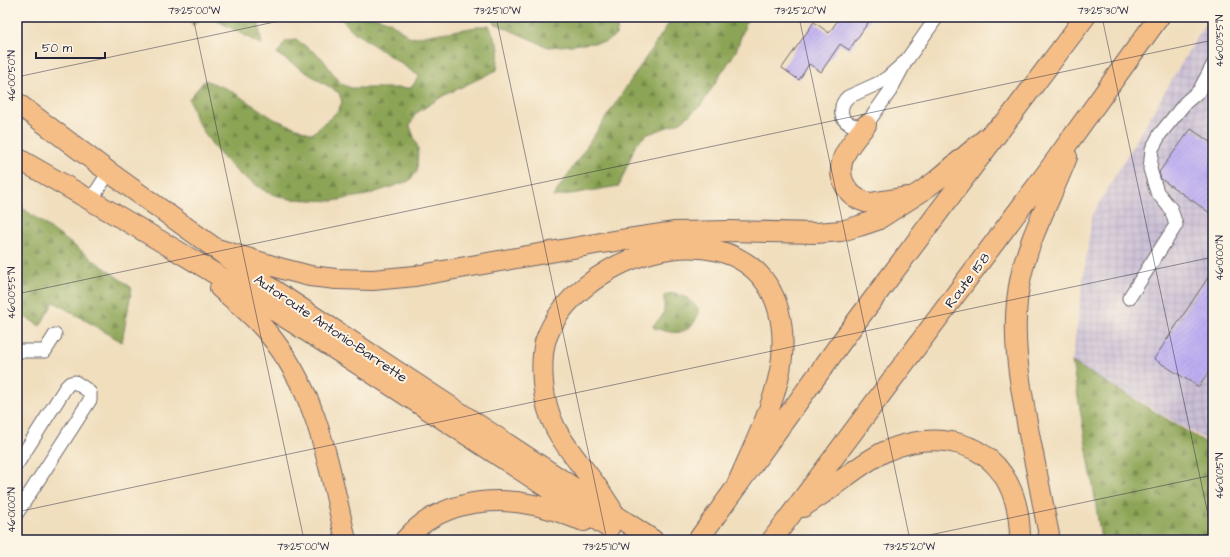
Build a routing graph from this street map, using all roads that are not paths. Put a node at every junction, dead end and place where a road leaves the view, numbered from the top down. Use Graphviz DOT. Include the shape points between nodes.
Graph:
graph roads {
  1 [pos="937,17"];
  2 [pos="1085,17"];
  3 [pos="1159,17"];
  4 [pos="906,61"];
  5 [pos="1213,65"];
  6 [pos="17,103"];
  7 [pos="1004,123"];
  8 [pos="866,125"];
  9 [pos="1076,133"];
  10 [pos="17,158"];
  11 [pos="109,172"];
  12 [pos="912,196"];
  13 [pos="91,200"];
  14 [pos="214,248"];
  15 [pos="176,250"];
  16 [pos="1130,298"];
  17 [pos="55,335"];
  18 [pos="17,351"];
  19 [pos="17,464"];
  20 [pos="736,487"];
  21 [pos="17,512"];
  22 [pos="790,516"];
  23 [pos="620,530"];
  24 [pos="346,540"];
  25 [pos="405,540"];
  26 [pos="653,540"];
  27 [pos="698,540"];
  28 [pos="772,540"];
  29 [pos="1020,540"];
  30 [pos="1050,540"];
  1 -- 4 [label="street"];
  2 -- 7 [label="highway"];
  3 -- 9 [label="highway, Route 158"];
  4 -- 8 [label="street" via="890,91"];
  4 -- 8 [label="street" via="887,78 844,100 841,108 846,122 855,126"];
  5 -- 16 [label="street" via="1199,91 1186,102 1160,134 1152,149 1150,169 1157,192 1171,209 1176,225"];
  6 -- 11 [label="highway, Autoroute Antonio-Barrette"];
  7 -- 12 [label="highway" via="937,180"];
  7 -- 20 [label="highway"];
  8 -- 12 [label="highway" via="849,147 842,162 842,174 847,190 850,194 870,203"];
  9 -- 22 [label="highway, Route 158"];
  9 -- 30 [label="highway" via="1027,252 1019,285 1016,322 1023,401"];
  10 -- 13 [label="highway, Autoroute Antonio-Barrette"];
  11 -- 13 [label="street"];
  11 -- 14 [label="highway, Autoroute Antonio-Barrette"];
  12 -- 14 [label="highway" via="877,220 841,231 705,231 661,234 383,280 310,276"];
  13 -- 15 [label="highway, Autoroute Antonio-Barrette"];
  14 -- 23 [label="highway, Autoroute Antonio-Barrette" via="281,296 577,490"];
  15 -- 23 [label="highway, Autoroute Antonio-Barrette"];
  15 -- 24 [label="highway" via="258,322 283,353 297,376 313,410"];
  17 -- 18 [label="street" via="45,351"];
  19 -- 21 [label="street" via="66,387 75,382 87,390 90,393 90,400"];
  20 -- 23 [label="highway" via="768,411 778,378 782,340 777,306 756,272 729,254 693,247 674,248 636,257 606,271 567,304 555,320 543,353 544,391 554,425 568,449 592,480"];
  20 -- 27 [label="highway"];
  22 -- 28 [label="highway, Route 158"];
  22 -- 29 [label="highway" via="876,456 912,442 938,440 956,442 973,449 999,470 1009,485 1015,502"];
  23 -- 25 [label="highway" via="541,506 492,501 475,502 439,513 420,525"];
  23 -- 26 [label="highway, Autoroute Antonio-Barrette"];
}
